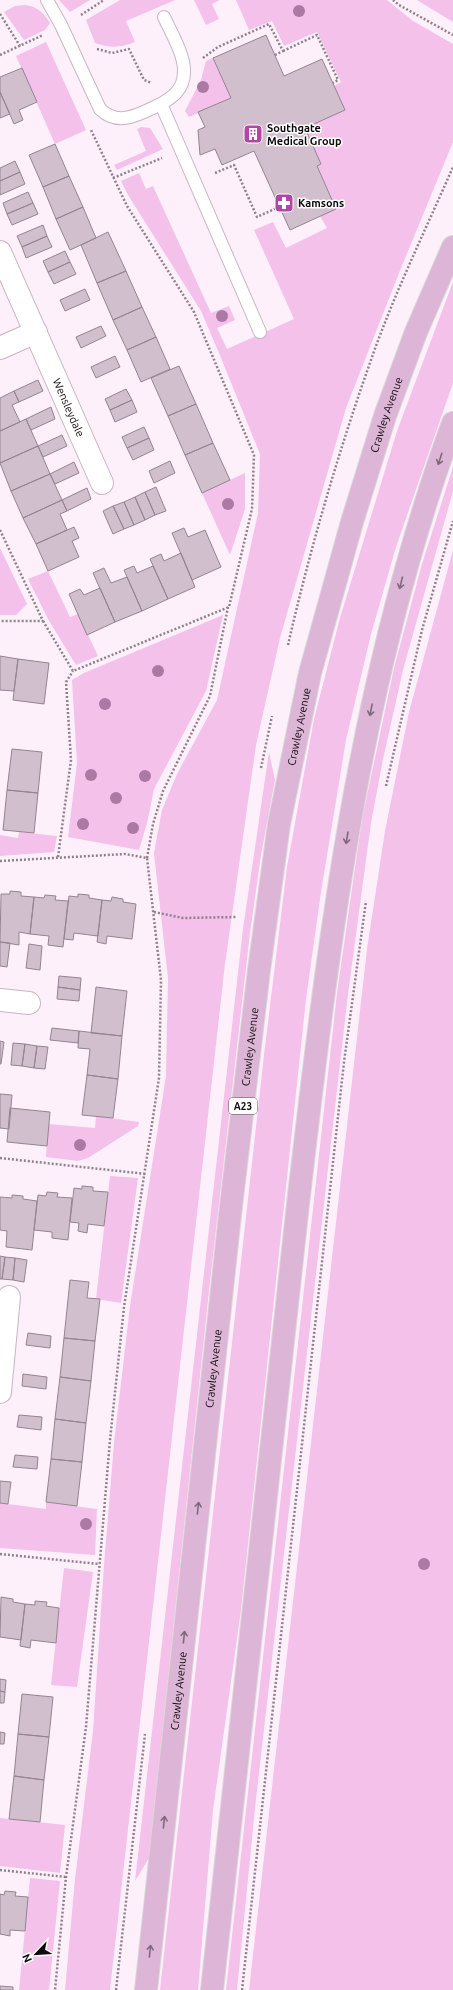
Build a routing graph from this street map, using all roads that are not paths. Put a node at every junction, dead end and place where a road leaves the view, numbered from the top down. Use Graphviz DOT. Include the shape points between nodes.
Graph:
graph roads {
  1 [pos="48,0"];
  2 [pos="164,17"];
  3 [pos="161,104"];
  4 [pos="453,247"];
  5 [pos="0,252"];
  6 [pos="36,332"];
  7 [pos="260,332"];
  8 [pos="0,348"];
  9 [pos="453,423"];
  10 [pos="102,483"];
  11 [pos="0,1000"];
  12 [pos="29,1003"];
  13 [pos="9,1297"];
  14 [pos="0,1392"];
  15 [pos="146,1990"];
  16 [pos="212,1990"];
  1 -- 3 [label="lane" via="100,109 106,115 121,119 131,117"];
  2 -- 3 [label="lane" via="182,56 185,70 184,79 177,93"];
  3 -- 7 [label="lane"];
  15 -- 4 [label="main road, Crawley Avenue / A23, one-way" via="230,1215 279,824 310,673 352,522 385,416 416,332"];
  5 -- 6 [label="street, Wensleydale"];
  6 -- 8 [label="street"];
  6 -- 10 [label="street, Wensleydale"];
  9 -- 16 [label="main road, one-way" via="405,569 375,689 352,803 324,981"];
  11 -- 12 [label="street"];
  13 -- 14 [label="street"];
}
